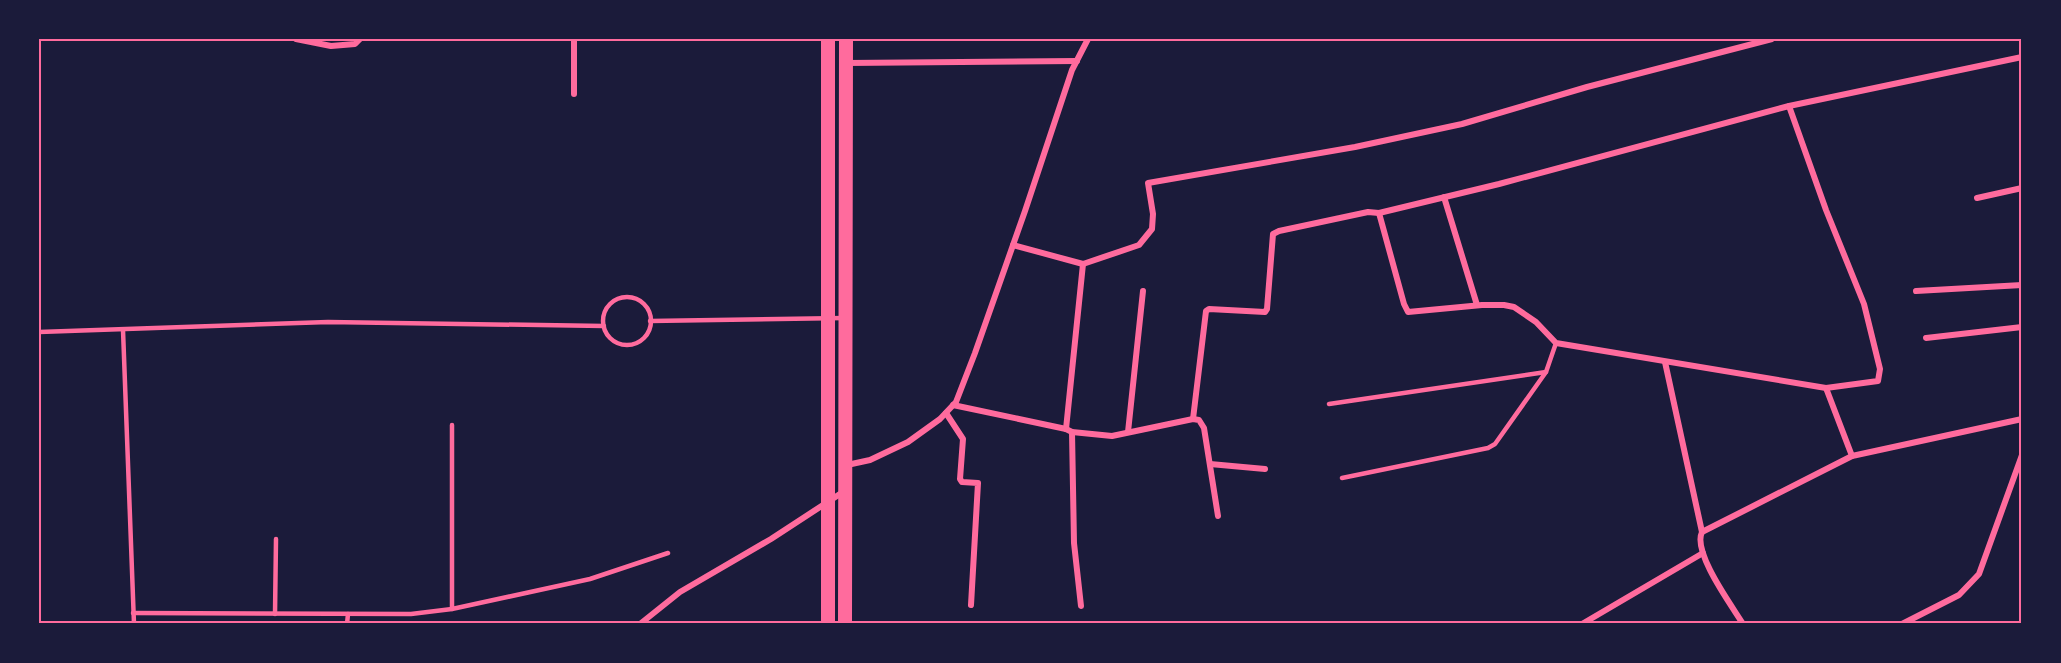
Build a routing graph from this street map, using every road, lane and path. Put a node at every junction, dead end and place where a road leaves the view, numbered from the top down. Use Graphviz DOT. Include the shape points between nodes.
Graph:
graph roads {
  1 [pos="296,39"];
  2 [pos="360,39"];
  3 [pos="574,39"];
  4 [pos="828,39"];
  5 [pos="846,39"];
  6 [pos="1088,39"];
  7 [pos="1772,39"];
  8 [pos="2022,57"];
  9 [pos="1077,61"];
  10 [pos="846,63"];
  11 [pos="574,94"];
  12 [pos="1789,106"];
  13 [pos="2022,188"];
  14 [pos="1444,197"];
  15 [pos="1977,198"];
  16 [pos="1378,213"];
  17 [pos="1013,245"];
  18 [pos="1083,264"];
  19 [pos="2022,285"];
  20 [pos="1143,291"];
  21 [pos="1916,291"];
  22 [pos="1477,305"];
  23 [pos="828,318"];
  24 [pos="846,318"];
  25 [pos="650,321"];
  26 [pos="604,326"];
  27 [pos="2022,327"];
  28 [pos="123,330"];
  29 [pos="39,332"];
  30 [pos="1926,338"];
  31 [pos="1556,343"];
  32 [pos="1665,362"];
  33 [pos="1546,372"];
  34 [pos="1826,388"];
  35 [pos="1329,404"];
  36 [pos="953,405"];
  37 [pos="946,413"];
  38 [pos="1192,419"];
  39 [pos="2022,419"];
  40 [pos="452,425"];
  41 [pos="1069,430"];
  42 [pos="1128,432"];
  43 [pos="2022,454"];
  44 [pos="1851,456"];
  45 [pos="1210,464"];
  46 [pos="847,465"];
  47 [pos="1265,469"];
  48 [pos="1342,478"];
  49 [pos="846,490"];
  50 [pos="828,502"];
  51 [pos="1218,516"];
  52 [pos="1702,532"];
  53 [pos="276,539"];
  54 [pos="668,553"];
  55 [pos="1703,553"];
  56 [pos="971,605"];
  57 [pos="1081,606"];
  58 [pos="452,609"];
  59 [pos="134,613"];
  60 [pos="275,614"];
  61 [pos="348,614"];
  62 [pos="134,624"];
  63 [pos="347,624"];
  64 [pos="640,624"];
  65 [pos="828,624"];
  66 [pos="845,624"];
  67 [pos="1582,624"];
  68 [pos="1743,624"];
  69 [pos="1902,624"];
  1 -- 2 [label="street" via="331,46 355,44"];
  3 -- 11 [label="street"];
  4 -- 23 [label="main road"];
  5 -- 10 [label="main road"];
  6 -- 9 [label="street"];
  7 -- 18 [label="street" via="1462,124 1148,183 1153,214 1147,237 1139,245"];
  8 -- 12 [label="street"];
  9 -- 10 [label="street"];
  9 -- 17 [label="street"];
  10 -- 24 [label="main road"];
  12 -- 14 [label="street"];
  12 -- 34 [label="street" via="1864,304 1880,369 1878,381"];
  13 -- 15 [label="street"];
  14 -- 16 [label="street"];
  14 -- 22 [label="street"];
  16 -- 22 [label="street" via="1408,312"];
  16 -- 38 [label="street" via="1273,234 1265,312 1206,310"];
  17 -- 18 [label="street"];
  17 -- 36 [label="street"];
  18 -- 41 [label="street"];
  19 -- 21 [label="street"];
  20 -- 42 [label="street"];
  22 -- 31 [label="street" via="1514,307"];
  23 -- 24 [label="lane"];
  23 -- 25 [label="lane"];
  23 -- 50 [label="main road"];
  24 -- 46 [label="main road"];
  25 -- 26 [label="lane" via="647,333 631,344 612,339"];
  25 -- 26 [label="lane" via="645,305 628,297 609,304"];
  26 -- 28 [label="lane" via="328,322"];
  27 -- 30 [label="street"];
  28 -- 29 [label="lane"];
  28 -- 59 [label="lane"];
  31 -- 32 [label="street"];
  31 -- 33 [label="lane"];
  32 -- 34 [label="street"];
  32 -- 52 [label="street"];
  33 -- 35 [label="lane"];
  33 -- 48 [label="lane" via="1495,444 1488,448"];
  34 -- 44 [label="street"];
  36 -- 37 [label="street"];
  36 -- 41 [label="street"];
  37 -- 46 [label="street" via="908,442 870,460"];
  37 -- 56 [label="street" via="963,439 960,479 962,483 978,483"];
  38 -- 42 [label="street"];
  38 -- 45 [label="street" via="1199,420 1204,428"];
  39 -- 44 [label="street"];
  40 -- 58 [label="lane"];
  41 -- 42 [label="street" via="1112,436"];
  41 -- 57 [label="street"];
  43 -- 69 [label="street" via="1979,574 1959,595"];
  44 -- 52 [label="street"];
  45 -- 47 [label="street"];
  45 -- 51 [label="street"];
  46 -- 49 [label="main road"];
  49 -- 50 [label="street"];
  49 -- 66 [label="main road"];
  50 -- 64 [label="street" via="680,592"];
  50 -- 65 [label="main road"];
  52 -- 55 [label="street"];
  53 -- 60 [label="lane"];
  54 -- 58 [label="lane" via="590,579"];
  55 -- 67 [label="street"];
  55 -- 68 [label="street"];
  58 -- 61 [label="lane" via="411,614"];
  59 -- 60 [label="lane"];
  59 -- 62 [label="lane"];
  60 -- 61 [label="lane"];
  61 -- 63 [label="lane"];
}
